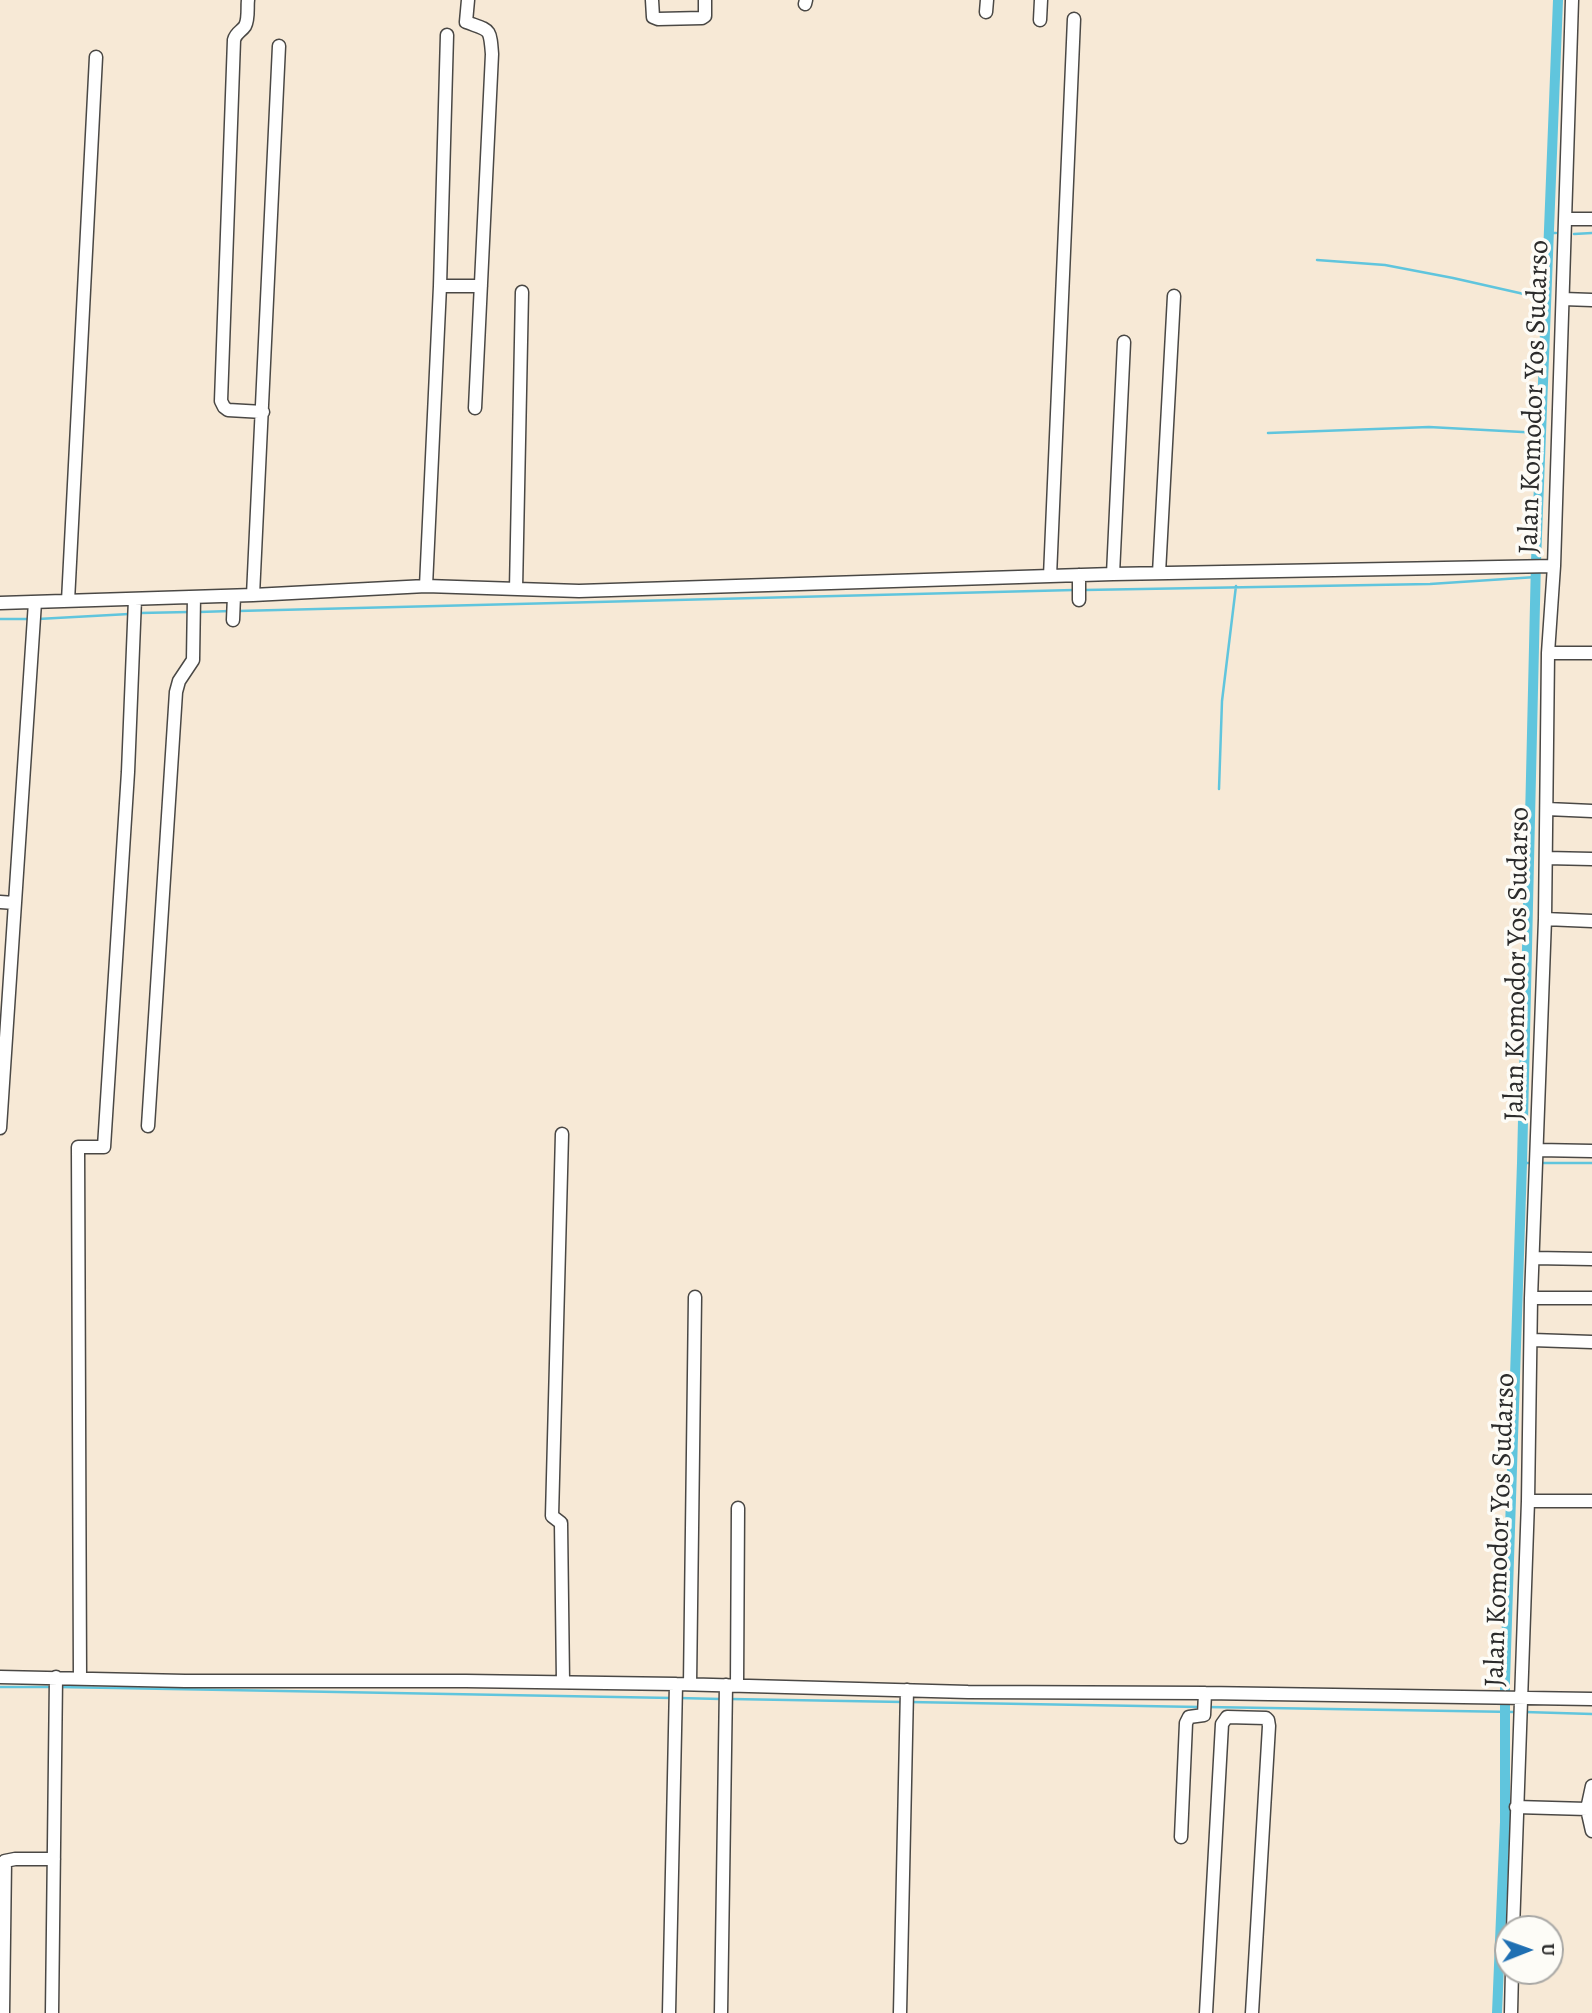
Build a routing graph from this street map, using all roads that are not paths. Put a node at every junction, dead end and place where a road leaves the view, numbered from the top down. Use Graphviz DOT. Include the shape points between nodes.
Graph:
graph roads {
  1 [pos="248,0"];
  2 [pos="468,0"];
  3 [pos="653,0"];
  4 [pos="705,0"];
  5 [pos="1041,0"];
  6 [pos="1572,0"];
  7 [pos="1074,19"];
  8 [pos="1040,20"];
  9 [pos="447,35"];
  10 [pos="279,46"];
  11 [pos="96,57"];
  12 [pos="1566,219"];
  13 [pos="1592,219"];
  14 [pos="440,286"];
  15 [pos="481,286"];
  16 [pos="522,292"];
  17 [pos="1174,296"];
  18 [pos="1563,299"];
  19 [pos="1592,300"];
  20 [pos="1124,342"];
  21 [pos="475,408"];
  22 [pos="262,412"];
  23 [pos="1551,566"];
  24 [pos="1160,573"];
  25 [pos="1113,574"];
  26 [pos="1050,576"];
  27 [pos="426,586"];
  28 [pos="516,589"];
  29 [pos="253,595"];
  30 [pos="68,601"];
  31 [pos="194,601"];
  32 [pos="0,603"];
  33 [pos="135,603"];
  34 [pos="34,613"];
  35 [pos="1548,653"];
  36 [pos="1592,653"];
  37 [pos="1547,809"];
  38 [pos="1592,811"];
  39 [pos="1546,858"];
  40 [pos="1592,859"];
  41 [pos="0,902"];
  42 [pos="15,903"];
  43 [pos="1545,919"];
  44 [pos="1592,920"];
  45 [pos="148,1126"];
  46 [pos="0,1128"];
  47 [pos="562,1134"];
  48 [pos="1592,1152"];
  49 [pos="1538,1159"];
  50 [pos="1533,1258"];
  51 [pos="1592,1259"];
  52 [pos="695,1297"];
  53 [pos="1531,1298"];
  54 [pos="1592,1298"];
  55 [pos="1532,1340"];
  56 [pos="1592,1342"];
  57 [pos="1528,1501"];
  58 [pos="1592,1501"];
  59 [pos="738,1508"];
  60 [pos="0,1677"];
  61 [pos="80,1678"];
  62 [pos="56,1679"];
  63 [pos="563,1682"];
  64 [pos="681,1685"];
  65 [pos="729,1692"];
  66 [pos="1256,1696"];
  67 [pos="907,1698"];
  68 [pos="1205,1699"];
  69 [pos="1518,1699"];
  70 [pos="1592,1699"];
  71 [pos="1256,1715"];
  72 [pos="1592,1786"];
  73 [pos="1516,1807"];
  74 [pos="1587,1809"];
  75 [pos="1592,1831"];
  76 [pos="1181,1838"];
  77 [pos="54,1859"];
  78 [pos="1513,1915"];
  79 [pos="1512,1985"];
  80 [pos="3,2013"];
  81 [pos="52,2013"];
  82 [pos="669,2013"];
  83 [pos="721,2013"];
  84 [pos="900,2013"];
  85 [pos="1206,2013"];
  86 [pos="1252,2013"];
  87 [pos="1511,2013"];
  1 -- 22 [label="street" via="247,23 234,40 221,401 228,410"];
  2 -- 15 [label="street" via="466,22 491,34 492,54"];
  3 -- 4 [label="street" via="652,14 658,19 702,18"];
  5 -- 8 [label="street"];
  6 -- 12 [label="street, Jalan Komodor Yos Sudarso"];
  7 -- 26 [label="street"];
  9 -- 14 [label="street"];
  10 -- 22 [label="street"];
  11 -- 30 [label="street"];
  12 -- 13 [label="street"];
  12 -- 18 [label="street, Jalan Komodor Yos Sudarso"];
  14 -- 15 [label="street"];
  14 -- 27 [label="street"];
  15 -- 21 [label="street"];
  16 -- 28 [label="street"];
  17 -- 24 [label="street"];
  18 -- 19 [label="street"];
  18 -- 23 [label="street, Jalan Komodor Yos Sudarso"];
  20 -- 25 [label="street"];
  22 -- 29 [label="street"];
  23 -- 24 [label="street"];
  23 -- 35 [label="street, Jalan Komodor Yos Sudarso"];
  24 -- 25 [label="street"];
  25 -- 26 [label="street" via="1079,589"];
  26 -- 28 [label="street" via="579,591"];
  27 -- 28 [label="street"];
  27 -- 29 [label="street"];
  29 -- 31 [label="street" via="233,609"];
  30 -- 33 [label="street"];
  30 -- 34 [label="street"];
  31 -- 33 [label="street"];
  31 -- 45 [label="street" via="193,660 176,692"];
  32 -- 34 [label="street"];
  33 -- 61 [label="street" via="104,1147 78,1147"];
  34 -- 42 [label="street"];
  35 -- 36 [label="street"];
  35 -- 37 [label="street, Jalan Komodor Yos Sudarso"];
  37 -- 38 [label="street"];
  37 -- 39 [label="street, Jalan Komodor Yos Sudarso"];
  39 -- 40 [label="street"];
  39 -- 43 [label="street, Jalan Komodor Yos Sudarso"];
  41 -- 42 [label="street"];
  42 -- 46 [label="street"];
  43 -- 44 [label="street"];
  43 -- 49 [label="street, Jalan Komodor Yos Sudarso"];
  47 -- 63 [label="street" via="552,1516 561,1523"];
  48 -- 49 [label="street"];
  49 -- 50 [label="street, Jalan Komodor Yos Sudarso"];
  50 -- 51 [label="street"];
  50 -- 53 [label="street, Jalan Komodor Yos Sudarso"];
  52 -- 64 [label="street"];
  53 -- 54 [label="street"];
  53 -- 55 [label="street, Jalan Komodor Yos Sudarso"];
  55 -- 56 [label="street"];
  55 -- 57 [label="street, Jalan Komodor Yos Sudarso"];
  57 -- 58 [label="street"];
  57 -- 69 [label="street, Jalan Komodor Yos Sudarso"];
  59 -- 65 [label="street"];
  60 -- 62 [label="street"];
  61 -- 62 [label="street"];
  61 -- 63 [label="street"];
  62 -- 77 [label="street"];
  63 -- 64 [label="street"];
  64 -- 65 [label="street"];
  64 -- 82 [label="street" via="676,1704"];
  65 -- 67 [label="street"];
  65 -- 83 [label="street"];
  66 -- 68 [label="street"];
  66 -- 69 [label="street"];
  66 -- 71 [label="street"];
  67 -- 68 [label="street" via="968,1692"];
  67 -- 84 [label="street"];
  68 -- 76 [label="street" via="1203,1715 1189,1717 1186,1723"];
  69 -- 70 [label="street"];
  69 -- 73 [label="street, Jalan Komodor Yos Sudarso"];
  71 -- 85 [label="street" via="1227,1717 1222,1724"];
  71 -- 86 [label="street" via="1266,1718 1269,1726"];
  72 -- 74 [label="street"];
  73 -- 74 [label="street"];
  73 -- 78 [label="street, Jalan Komodor Yos Sudarso"];
  74 -- 75 [label="street"];
  77 -- 80 [label="street" via="5,1861"];
  77 -- 81 [label="street"];
  79 -- 87 [label="street"];
}
